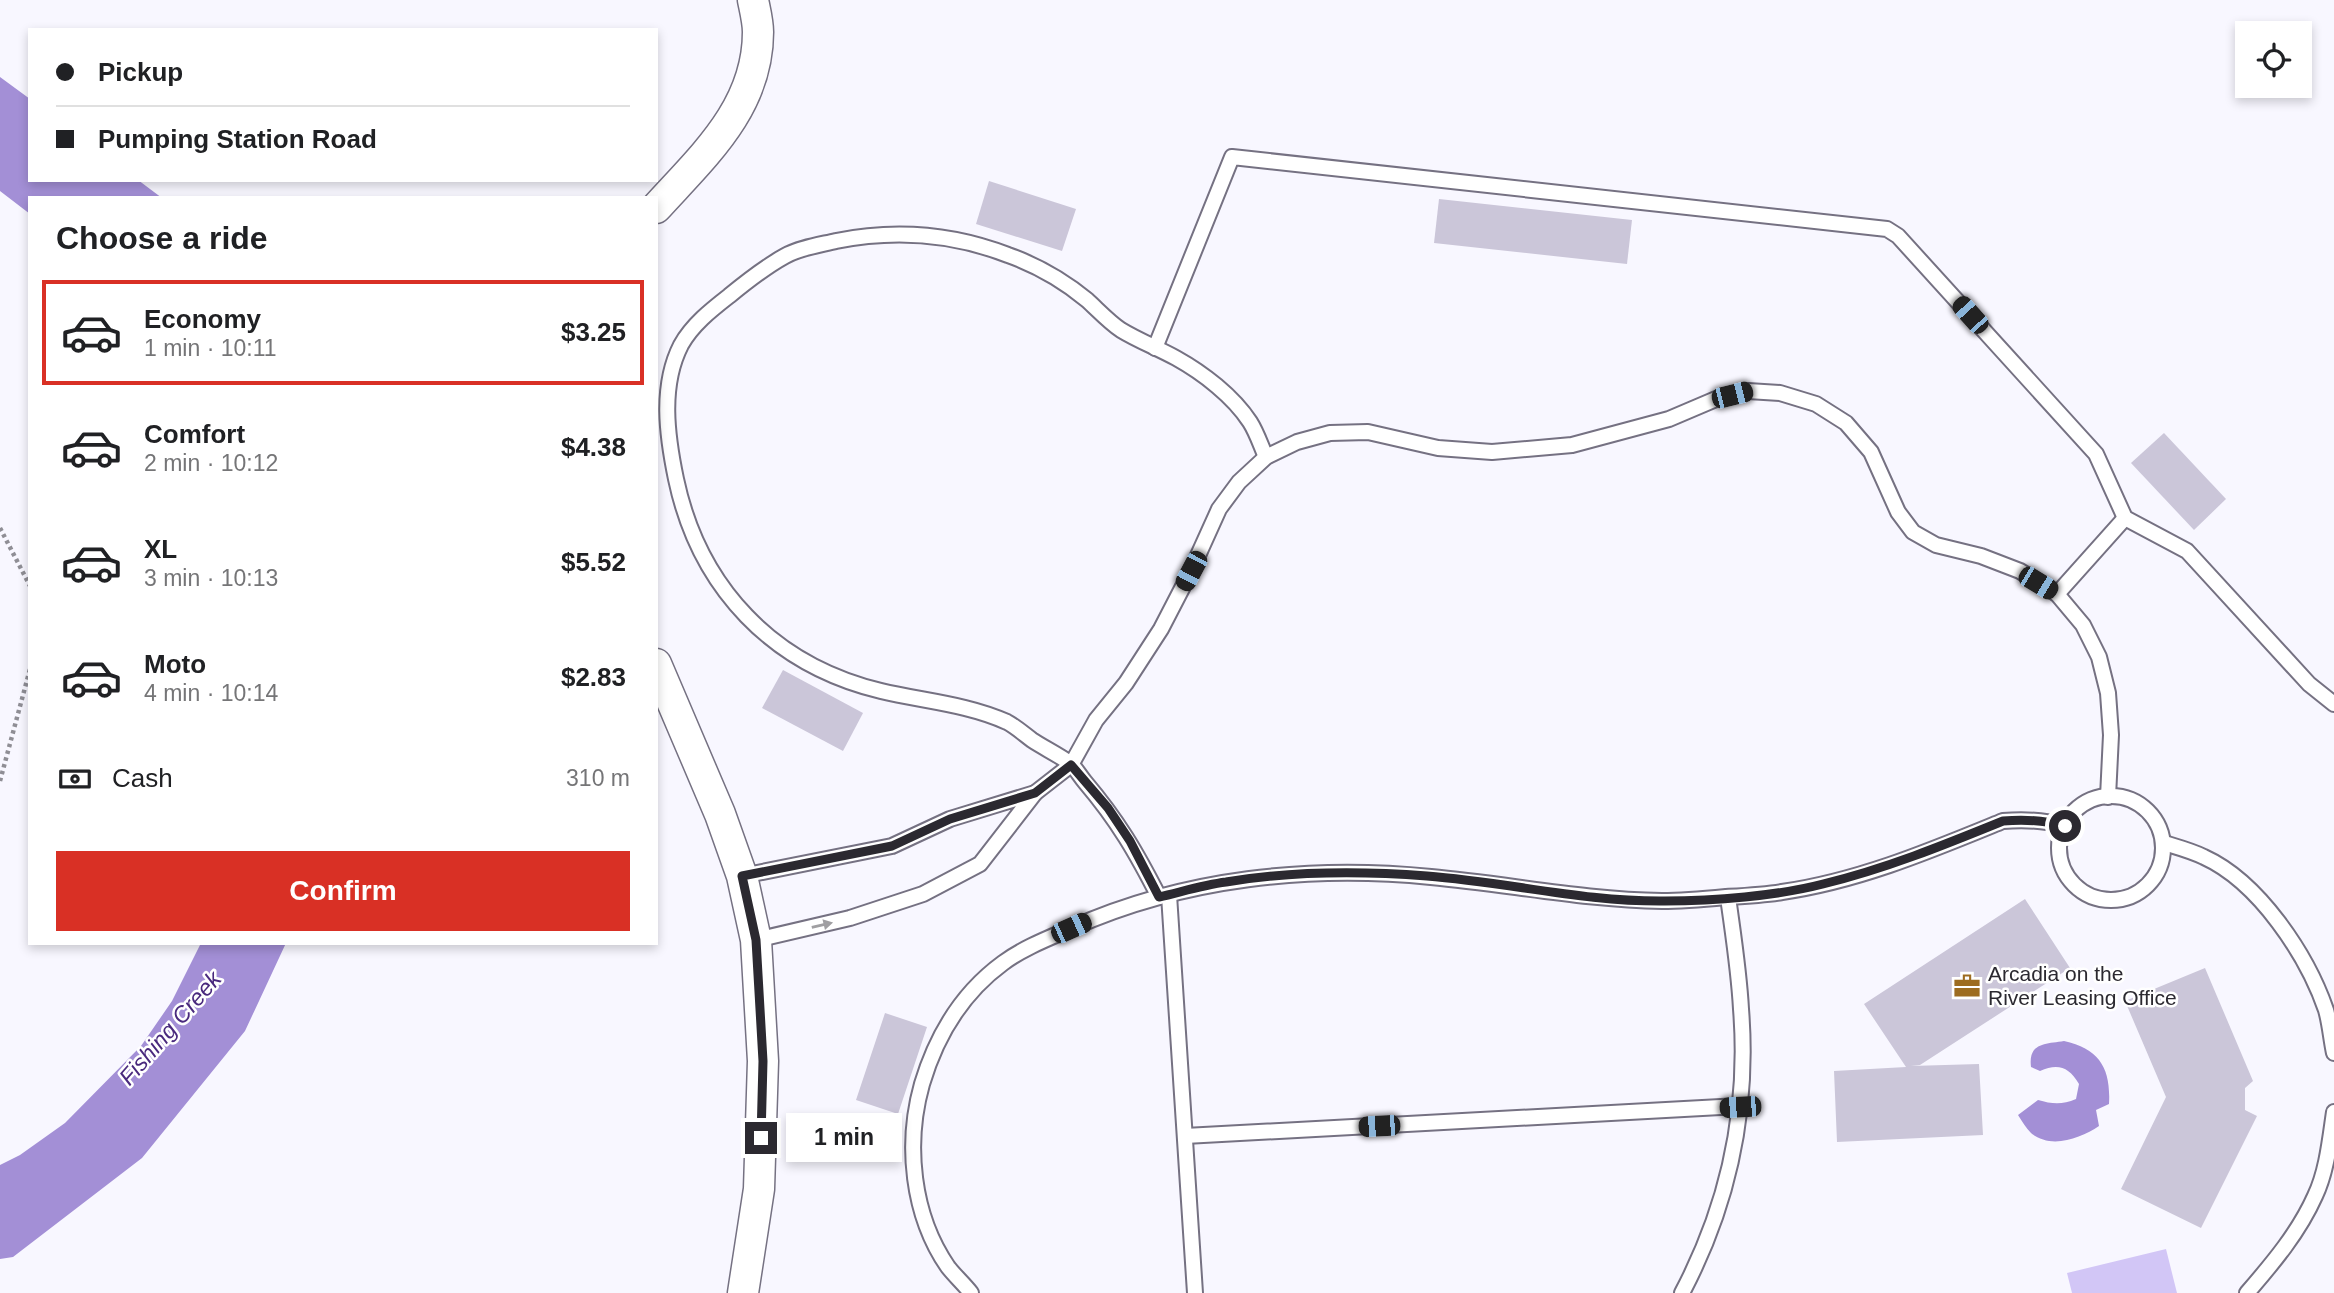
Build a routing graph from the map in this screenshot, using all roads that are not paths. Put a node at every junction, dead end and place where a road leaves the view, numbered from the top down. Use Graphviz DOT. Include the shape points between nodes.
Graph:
graph roads {
  1 [pos="753,0"];
  2 [pos="658,206"];
  3 [pos="1155,348"];
  4 [pos="1266,457"];
  5 [pos="2125,518"];
  6 [pos="2057,594"];
  7 [pos="658,669"];
  8 [pos="2334,704"];
  9 [pos="1071,765"];
  10 [pos="1035,793"];
  11 [pos="2108,797"];
  12 [pos="2065,826"];
  13 [pos="2164,843"];
  14 [pos="742,876"];
  15 [pos="1164,896"];
  16 [pos="1728,897"];
  17 [pos="756,940"];
  18 [pos="2334,1052"];
  19 [pos="1740,1107"];
  20 [pos="2334,1112"];
  21 [pos="1185,1136"];
  22 [pos="743,1293"];
  23 [pos="971,1293"];
  24 [pos="1195,1293"];
  25 [pos="1682,1293"];
  26 [pos="2247,1293"];
  1 -- 2 [label="street" via="758,31 752,77 725,131"];
  3 -- 4 [label="lane" via="1174,356 1229,397 1251,424"];
  3 -- 5 [label="lane" via="1232,156 1887,229 2096,454"];
  3 -- 9 [label="lane" via="1120,329 1054,277 1009,255 950,238 869,234 787,255 743,285 704,316 682,343 669,379 671,457 692,533 712,576 764,634 835,678 972,710 1008,723"];
  4 -- 6 [label="lane" via="1330,433 1368,432 1438,448 1492,452 1572,445 1669,419 1716,399 1748,391 1780,393 1816,404 1846,424 1871,452 1898,512 1913,532 1936,545 2020,571"];
  4 -- 9 [label="lane" via="1219,509 1161,629 1096,720"];
  5 -- 6 [label="lane"];
  5 -- 8 [label="lane" via="2187,551 2309,684"];
  6 -- 11 [label="lane" via="2083,625 2099,657 2111,735"];
  7 -- 14 [label="street"];
  9 -- 10 [label="lane"];
  9 -- 15 [label="lane" via="1116,819"];
  10 -- 14 [label="lane" via="950,819 892,846"];
  17 -- 10 [label="lane, one-way" via="850,918 923,894 980,864"];
  11 -- 12 [label="lane" via="2083,804"];
  11 -- 13 [label="lane" via="2134,802 2148,812"];
  12 -- 13 [label="lane" via="2059,849 2062,866 2077,886 2098,898 2115,900 2145,888 2156,875"];
  12 -- 16 [label="lane" via="2043,820 2003,821 1833,882 1781,893"];
  13 -- 18 [label="lane" via="2205,857 2235,876 2284,929 2309,969 2326,1012"];
  14 -- 17 [label="street"];
  15 -- 16 [label="lane" via="1276,875 1370,873 1610,898"];
  15 -- 21 [label="lane"];
  15 -- 23 [label="lane" via="1096,918 1004,962 950,1018 929,1059 911,1146 917,1189 928,1231 948,1267"];
  16 -- 19 [label="lane" via="1741,1010"];
  17 -- 22 [label="street" via="763,1061 759,1189"];
  19 -- 21 [label="lane"];
  19 -- 25 [label="lane" via="1722,1202"];
  20 -- 26 [label="lane" via="2316,1194 2296,1233"];
  21 -- 24 [label="lane"];
}
